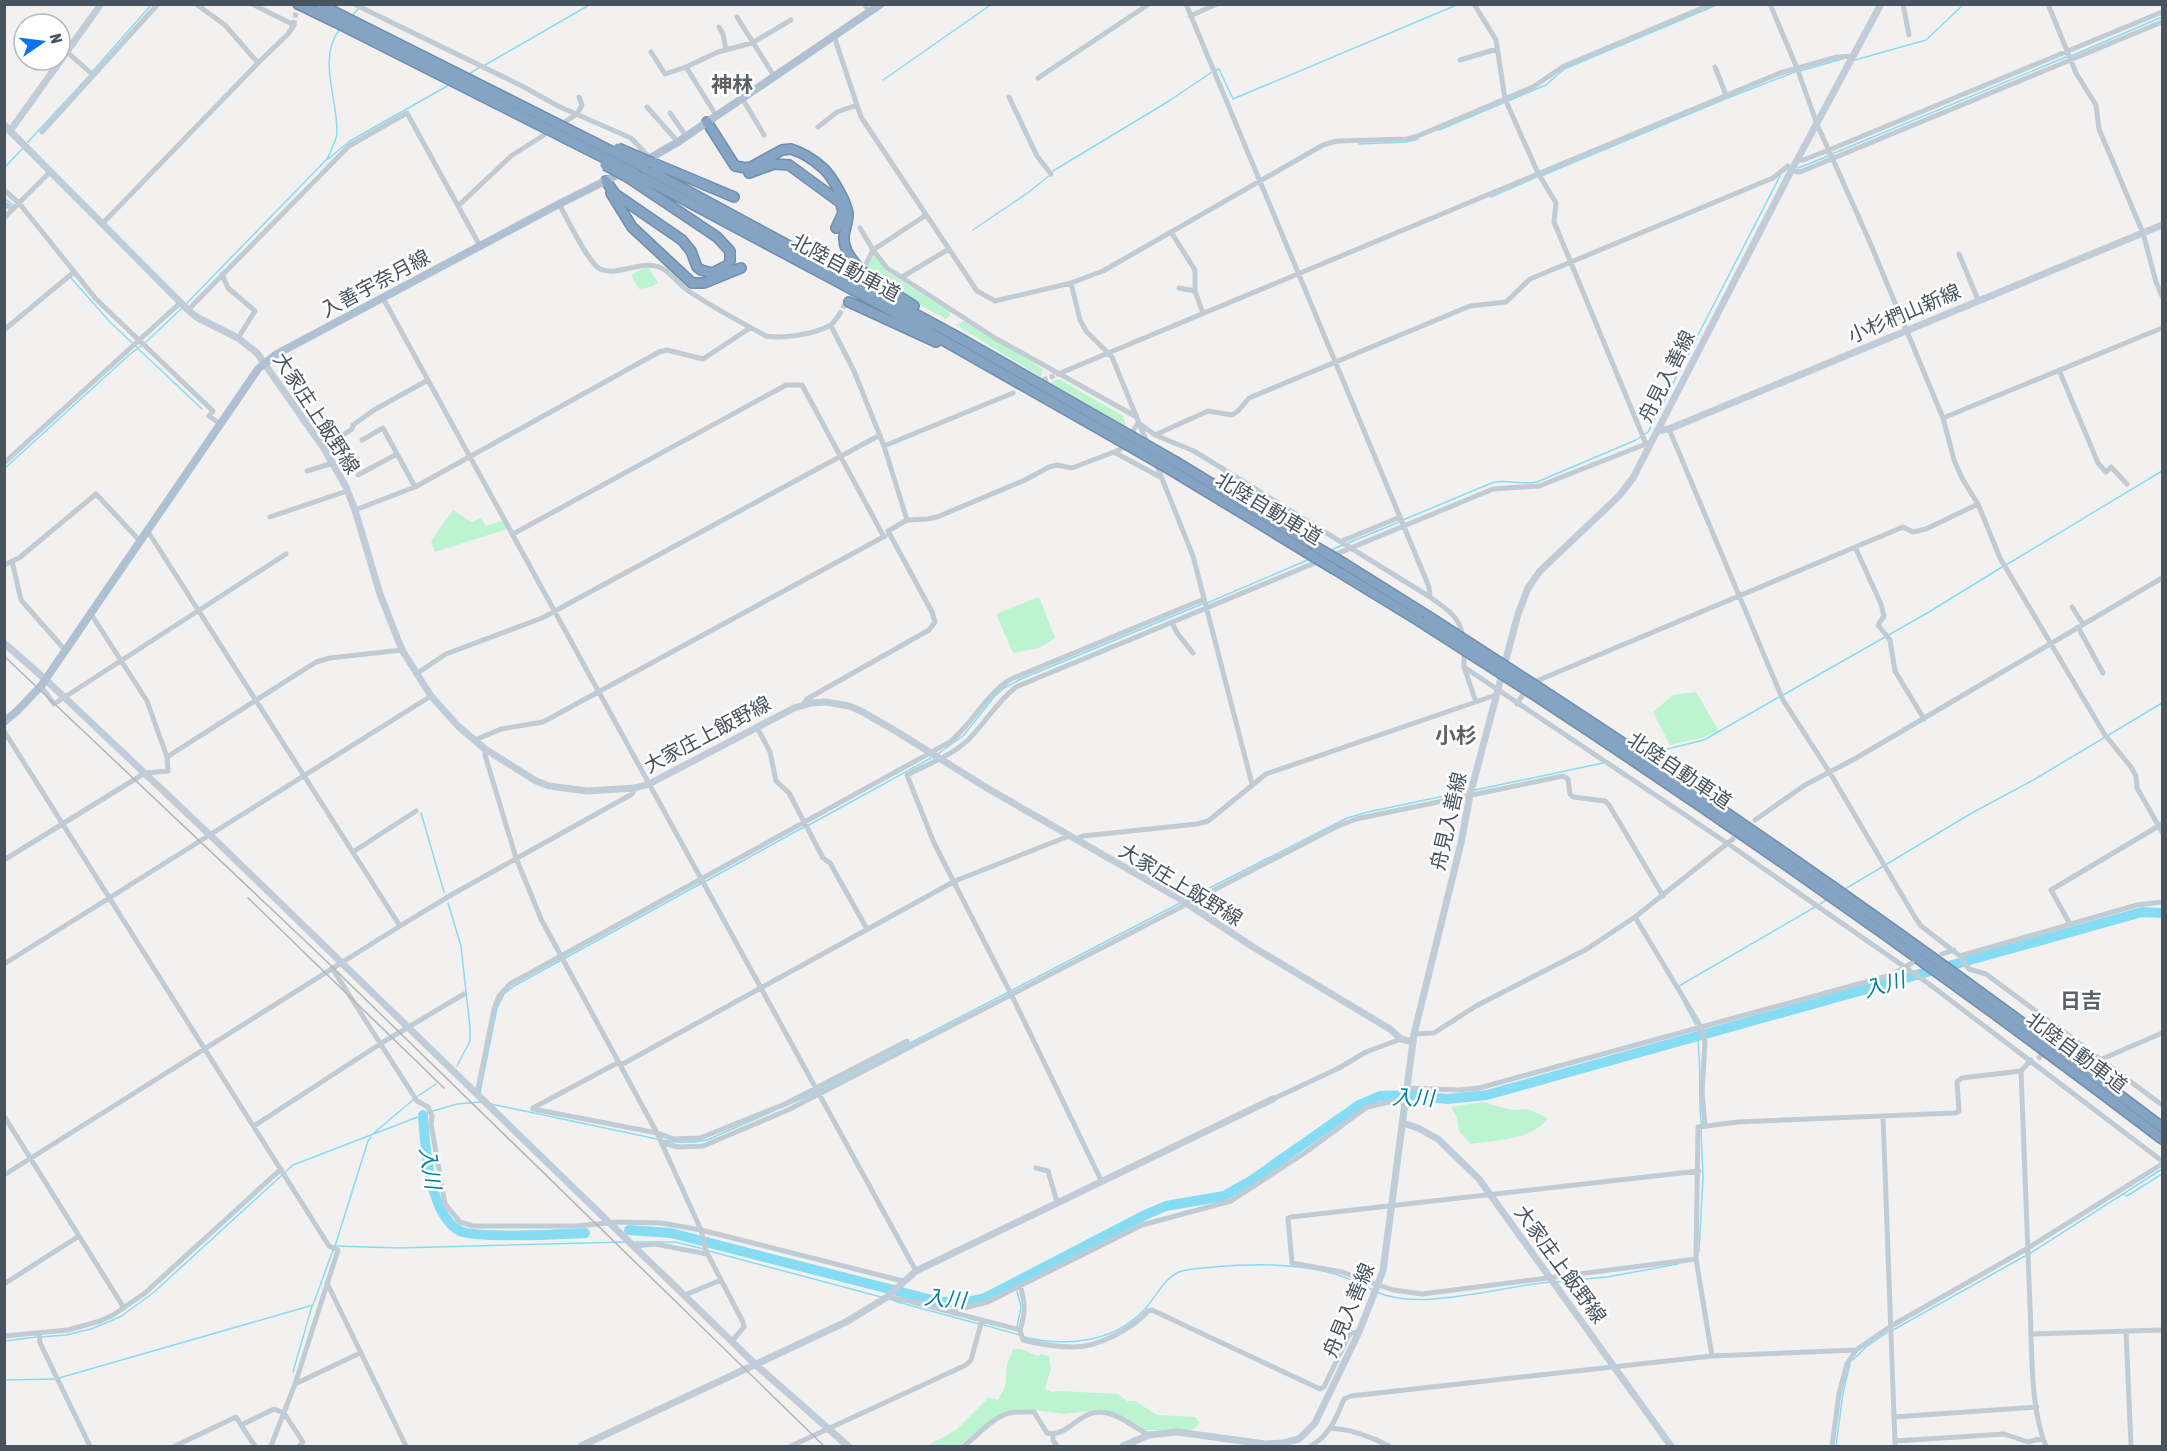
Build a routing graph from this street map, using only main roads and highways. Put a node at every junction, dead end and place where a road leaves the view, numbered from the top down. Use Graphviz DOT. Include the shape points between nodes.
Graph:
graph roads {
  1 [pos="101,4"];
  2 [pos="298,4"];
  3 [pos="319,4"];
  4 [pos="881,4"];
  5 [pos="1881,4"];
  6 [pos="338,19"];
  7 [pos="707,122"];
  8 [pos="6,131"];
  9 [pos="650,163"];
  10 [pos="632,176"];
  11 [pos="606,181"];
  12 [pos="734,197"];
  13 [pos="833,225"];
  14 [pos="2163,225"];
  15 [pos="744,272"];
  16 [pos="849,302"];
  17 [pos="265,362"];
  18 [pos="1006,364"];
  19 [pos="1017,381"];
  20 [pos="1657,431"];
  21 [pos="1120,435"];
  22 [pos="1173,466"];
  23 [pos="1423,619"];
  24 [pos="4,643"];
  25 [pos="43,682"];
  26 [pos="1541,694"];
  27 [pos="4,722"];
  28 [pos="1413,1038"];
  29 [pos="1272,1099"];
  30 [pos="1403,1123"];
  31 [pos="2163,1127"];
  32 [pos="2163,1139"];
  33 [pos="756,1365"];
  34 [pos="1299,1439"];
  35 [pos="581,1446"];
  36 [pos="848,1446"];
  37 [pos="1123,1446"];
  38 [pos="1304,1446"];
  39 [pos="1671,1446"];
  1 -- 8 [label="main road"];
  2 -- 6 [label="highway, 北陸自動車道"];
  3 -- 6 [label="highway, 北陸自動車道"];
  4 -- 7 [label="main road, 入善宇奈月線"];
  5 -- 20 [label="main road, 舟見入善線"];
  6 -- 9 [label="highway, 北陸自動車道, bridge"];
  6 -- 10 [label="highway, 北陸自動車道, bridge"];
  7 -- 9 [label="main road, 入善宇奈月線"];
  7 -- 13 [label="highway" via="727,163 736,171 747,173 774,164 789,165 837,200 842,217"];
  7 -- 18 [label="highway" via="735,166 751,167 791,149 821,166 848,208 843,239 857,266"];
  8 -- 17 [label="main road, 大家庄上飯野線" via="51,171 180,303 238,338"];
  9 -- 11 [label="main road, 入善宇奈月線"];
  9 -- 12 [label="highway"];
  9 -- 18 [label="highway, 北陸自動車道"];
  10 -- 11 [label="highway" via="724,243 731,256 728,265 712,273 701,270 682,240 615,194"];
  10 -- 19 [label="highway, 北陸自動車道" via="883,306"];
  11 -- 15 [label="highway" via="632,227 686,279 698,284 731,272"];
  11 -- 17 [label="main road, 入善宇奈月線"];
  14 -- 20 [label="main road, 小杉椚山新線"];
  16 -- 19 [label="highway"];
  17 -- 25 [label="main road, 入善宇奈月線"];
  17 -- 28 [label="main road, 大家庄上飯野線" via="324,448 347,491 380,594 416,674 458,726 485,749 536,781 587,791 635,788 650,784 802,706 826,702 849,706 1185,902 1401,1039"];
  18 -- 21 [label="highway, 北陸自動車道"];
  19 -- 21 [label="highway, 北陸自動車道"];
  20 -- 28 [label="main road, 舟見入善線" via="1619,496 1540,571 1528,588 1470,795"];
  21 -- 22 [label="highway, 北陸自動車道, bridge"];
  22 -- 23 [label="highway, 北陸自動車道, bridge" via="1306,552"];
  22 -- 23 [label="highway, 北陸自動車道, bridge" via="1345,564"];
  23 -- 26 [label="highway, 北陸自動車道, bridge"];
  24 -- 25 [label="main road"];
  25 -- 27 [label="main road, 入善宇奈月線"];
  25 -- 33 [label="main road" via="210,835"];
  26 -- 31 [label="highway, 北陸自動車道" via="1738,820 1939,956 1955,972"];
  26 -- 32 [label="highway, 北陸自動車道" via="1924,962 1941,979"];
  28 -- 30 [label="main road, 舟見入善線"];
  29 -- 33 [label="main road" via="916,1271 846,1322"];
  30 -- 34 [label="main road, 舟見入善線" via="1388,1251 1379,1285 1315,1424"];
  30 -- 39 [label="main road, 大家庄上飯野線" via="1438,1139 1490,1194"];
  33 -- 35 [label="main road"];
  33 -- 36 [label="main road"];
  34 -- 37 [label="main road" via="1264,1444 1177,1432 1149,1435"];
  34 -- 38 [label="main road"];
}
